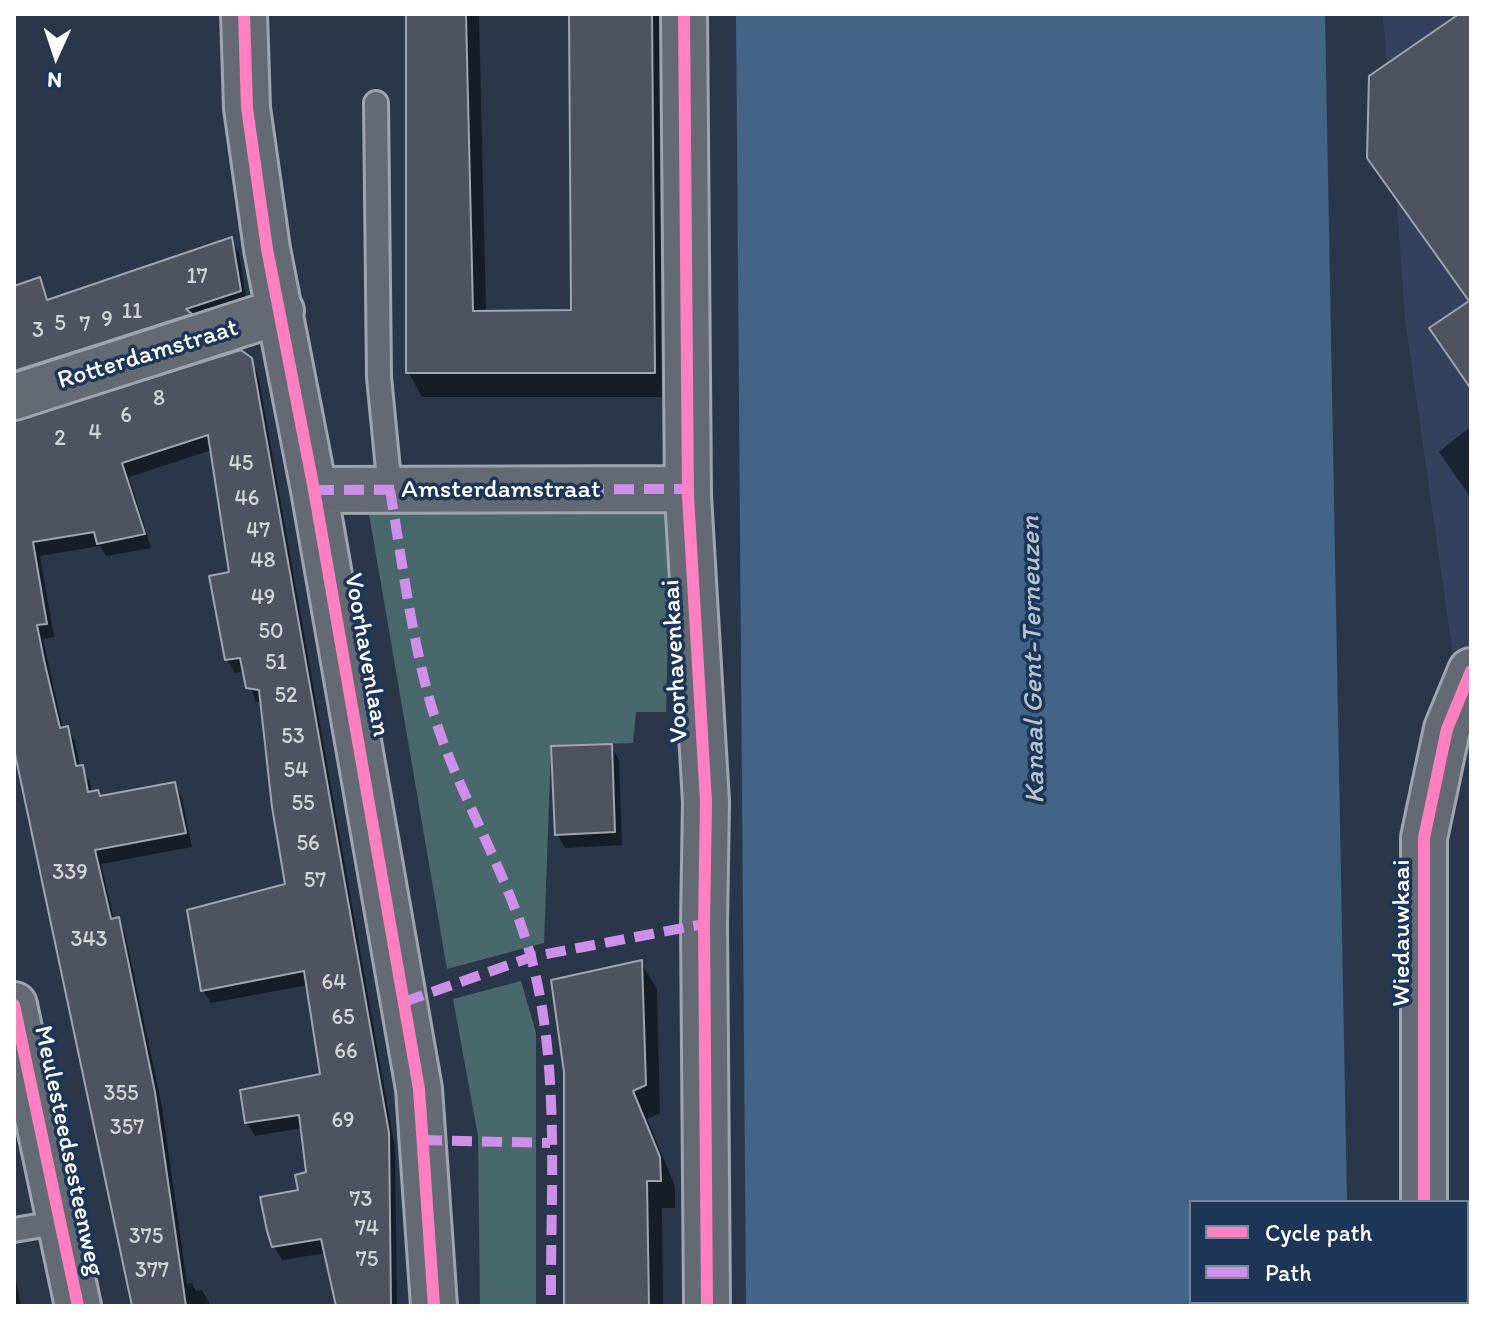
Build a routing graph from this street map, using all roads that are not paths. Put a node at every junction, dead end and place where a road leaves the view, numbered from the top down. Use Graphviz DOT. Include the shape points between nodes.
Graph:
graph roads {
  1 [pos="244,14"];
  2 [pos="684,14"];
  3 [pos="376,103"];
  4 [pos="281,311"];
  5 [pos="14,397"];
  6 [pos="688,489"];
  7 [pos="314,490"];
  8 [pos="390,490"];
  9 [pos="1471,671"];
  10 [pos="14,1005"];
  11 [pos="1424,1200"];
  12 [pos="61,1222"];
  13 [pos="14,1230"];
  14 [pos="78,1306"];
  15 [pos="434,1306"];
  16 [pos="707,1306"];
  1 -- 4 [label="street, Voorhavenlaan" via="247,108"];
  2 -- 6 [label="street, Voorhavenkaai"];
  3 -- 8 [label="lane" via="379,377"];
  4 -- 5 [label="street, Rotterdamstraat"];
  4 -- 7 [label="street, Voorhavenlaan"];
  6 -- 8 [label="street, Amsterdamstraat"];
  6 -- 16 [label="street, Voorhavenkaai" via="706,802"];
  7 -- 8 [label="street, Amsterdamstraat"];
  7 -- 15 [label="street, Voorhavenlaan" via="419,1089"];
  9 -- 11 [label="street, Wiedauwkaai" via="1447,729 1424,838"];
  10 -- 12 [label="street, Meulesteedsesteenweg"];
  12 -- 13 [label="lane"];
  12 -- 14 [label="street, Meulesteedsesteenweg"];
}
